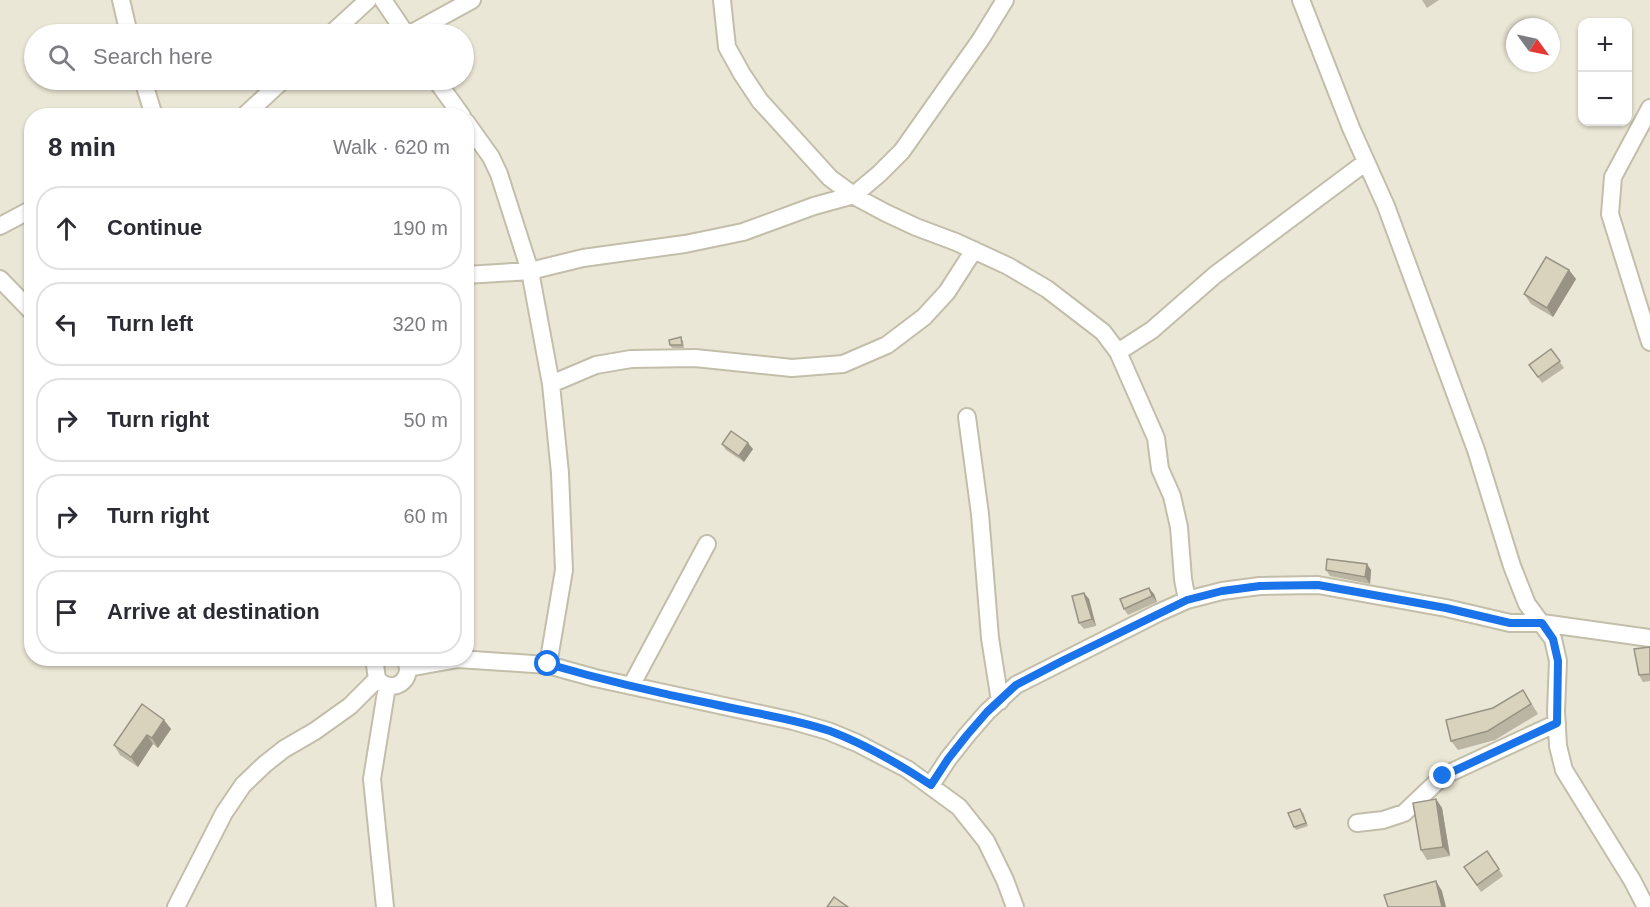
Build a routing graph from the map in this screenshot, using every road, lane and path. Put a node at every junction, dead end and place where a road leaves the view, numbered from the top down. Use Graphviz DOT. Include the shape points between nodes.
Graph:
graph roads {
  1 [pos="120,0"];
  2 [pos="368,0"];
  3 [pos="383,0"];
  4 [pos="472,0"];
  5 [pos="722,0"];
  6 [pos="1005,0"];
  7 [pos="1301,0"];
  8 [pos="126,24"];
  9 [pos="342,24"];
  10 [pos="401,24"];
  11 [pos="427,24"];
  12 [pos="146,90"];
  13 [pos="272,90"];
  14 [pos="443,90"];
  15 [pos="152,108"];
  16 [pos="253,108"];
  17 [pos="456,108"];
  18 [pos="1650,108"];
  19 [pos="474,133"];
  20 [pos="1366,162"];
  21 [pos="854,195"];
  22 [pos="24,213"];
  23 [pos="0,226"];
  24 [pos="974,250"];
  25 [pos="530,271"];
  26 [pos="474,274"];
  27 [pos="0,279"];
  28 [pos="24,304"];
  29 [pos="1650,342"];
  30 [pos="1118,352"];
  31 [pos="551,384"];
  32 [pos="967,417"];
  33 [pos="707,544"];
  34 [pos="1187,600"];
  35 [pos="1542,623"];
  36 [pos="1650,638"];
  37 [pos="474,660"];
  38 [pos="548,664"];
  39 [pos="375,666"];
  40 [pos="406,666"];
  41 [pos="382,682"];
  42 [pos="631,686"];
  43 [pos="1000,701"];
  44 [pos="1557,723"];
  45 [pos="931,785"];
  46 [pos="1357,823"];
  47 [pos="176,907"];
  48 [pos="385,907"];
  49 [pos="1015,907"];
  50 [pos="1646,907"];
  1 -- 8 [label="street"];
  2 -- 9 [label="street"];
  3 -- 10 [label="street"];
  4 -- 11 [label="street"];
  5 -- 21 [label="street" via="727,47 760,101 830,178"];
  6 -- 21 [label="street" via="902,151"];
  7 -- 20 [label="street"];
  12 -- 15 [label="street"];
  13 -- 16 [label="street"];
  14 -- 17 [label="street"];
  18 -- 29 [label="street" via="1613,177 1610,214"];
  19 -- 25 [label="street" via="499,174"];
  20 -- 30 [label="street" via="1215,275 1152,330"];
  20 -- 35 [label="street" via="1476,450 1512,566 1527,604"];
  21 -- 24 [label="street"];
  21 -- 25 [label="street" via="743,232 584,258"];
  22 -- 23 [label="street"];
  24 -- 30 [label="street" via="1047,289 1103,332"];
  24 -- 31 [label="street" via="924,317 887,345 843,364 792,368 695,358 631,359 596,365"];
  25 -- 26 [label="street"];
  25 -- 31 [label="street"];
  27 -- 28 [label="street"];
  30 -- 34 [label="street" via="1156,438 1160,470 1172,496 1179,528"];
  31 -- 38 [label="street" via="564,570"];
  32 -- 43 [label="street"];
  33 -- 42 [label="street"];
  34 -- 35 [label="street" via="1260,586 1318,585 1510,623"];
  34 -- 43 [label="street" via="1038,673 1016,685"];
  35 -- 36 [label="street"];
  35 -- 44 [label="street" via="1553,639 1558,661"];
  37 -- 38 [label="street"];
  38 -- 42 [label="street"];
  39 -- 41 [label="street"];
  40 -- 41 [label="street" via="407,676 402,682 395,686"];
  41 -- 47 [label="street" via="285,749 243,785 224,813"];
  41 -- 48 [label="street" via="372,779"];
  42 -- 45 [label="street" via="828,731 858,743"];
  43 -- 45 [label="street" via="967,735"];
  44 -- 46 [label="street" via="1443,776 1404,813"];
  44 -- 50 [label="street" via="1564,770"];
  45 -- 49 [label="street" via="959,807 986,841"];
}
